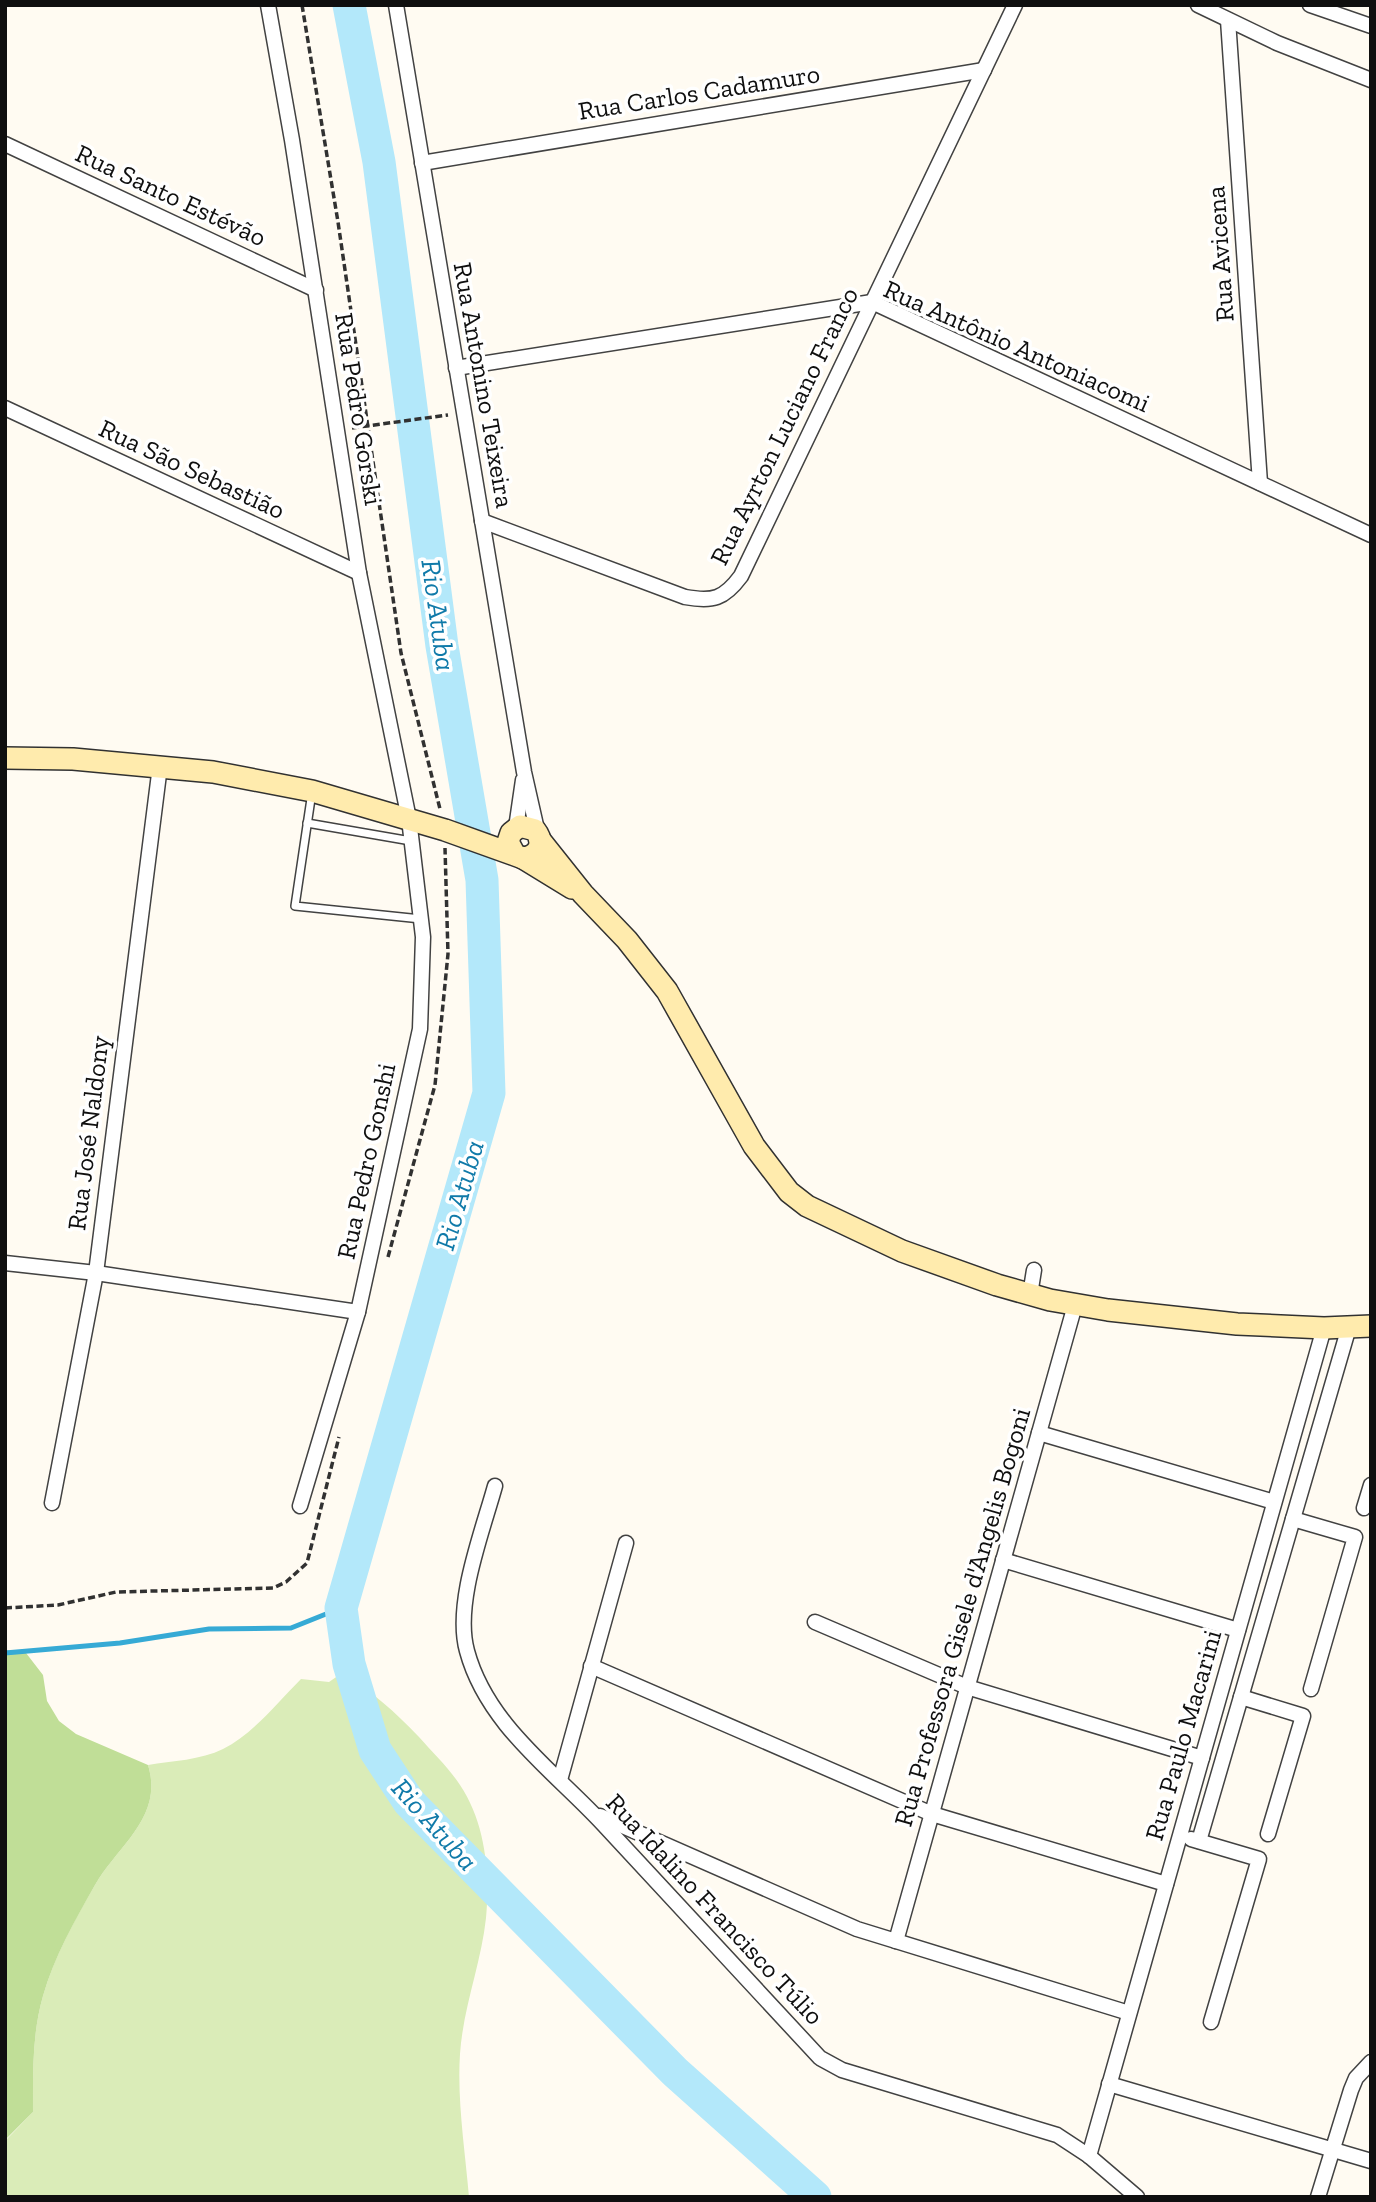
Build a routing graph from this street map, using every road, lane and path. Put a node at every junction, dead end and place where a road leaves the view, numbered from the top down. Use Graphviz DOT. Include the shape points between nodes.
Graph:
graph roads {
  1 [pos="268,5"];
  2 [pos="396,5"];
  3 [pos="1015,5"];
  4 [pos="1198,5"];
  5 [pos="1310,5"];
  6 [pos="1228,20"];
  7 [pos="1371,26"];
  8 [pos="984,70"];
  9 [pos="1371,80"];
  10 [pos="5,144"];
  11 [pos="422,163"];
  12 [pos="316,290"];
  13 [pos="872,302"];
  14 [pos="456,368"];
  15 [pos="5,408"];
  16 [pos="438,416"];
  17 [pos="337,430"];
  18 [pos="1260,484"];
  19 [pos="482,521"];
  20 [pos="1371,535"];
  21 [pos="359,573"];
  22 [pos="7,760"];
  23 [pos="160,766"];
  24 [pos="524,772"];
  25 [pos="312,791"];
  26 [pos="409,819"];
  27 [pos="307,823"];
  28 [pos="513,830"];
  29 [pos="539,837"];
  30 [pos="412,841"];
  31 [pos="480,842"];
  32 [pos="519,857"];
  33 [pos="583,894"];
  34 [pos="421,919"];
  35 [pos="5,1263"];
  36 [pos="1034,1270"];
  37 [pos="96,1273"];
  38 [pos="1030,1295"];
  39 [pos="1075,1305"];
  40 [pos="358,1312"];
  41 [pos="1371,1326"];
  42 [pos="1349,1327"];
  43 [pos="1324,1328"];
  44 [pos="1039,1433"];
  45 [pos="1371,1485"];
  46 [pos="495,1486"];
  47 [pos="1274,1502"];
  48 [pos="52,1503"];
  49 [pos="300,1506"];
  50 [pos="1364,1508"];
  51 [pos="1293,1519"];
  52 [pos="626,1543"];
  53 [pos="1003,1560"];
  54 [pos="815,1622"];
  55 [pos="1238,1630"];
  56 [pos="591,1666"];
  57 [pos="967,1687"];
  58 [pos="1311,1689"];
  59 [pos="1241,1697"];
  60 [pos="1202,1758"];
  61 [pos="559,1780"];
  62 [pos="593,1813"];
  63 [pos="932,1814"];
  64 [pos="1268,1835"];
  65 [pos="1180,1836"];
  66 [pos="1199,1842"];
  67 [pos="1166,1884"];
  68 [pos="896,1941"];
  69 [pos="1129,2013"];
  70 [pos="1211,2022"];
  71 [pos="1371,2062"];
  72 [pos="1109,2084"];
  73 [pos="1333,2150"];
  74 [pos="1088,2156"];
  75 [pos="1371,2161"];
  76 [pos="1137,2197"];
  77 [pos="1318,2197"];
  1 -- 12 [label="street, Rua Pedro Gorski"];
  2 -- 11 [label="street, Rua Antonino Teixeira"];
  3 -- 8 [label="street, Rua Ayrton Luciano Franco"];
  4 -- 6 [label="street"];
  5 -- 7 [label="street"];
  6 -- 9 [label="street"];
  6 -- 18 [label="street, Rua Avicena"];
  8 -- 11 [label="street, Rua Carlos Cadamuro"];
  8 -- 13 [label="street, Rua Ayrton Luciano Franco"];
  10 -- 12 [label="street, Rua Santo Estévão"];
  11 -- 14 [label="street, Rua Antonino Teixeira"];
  12 -- 17 [label="street, Rua Pedro Gorski"];
  13 -- 14 [label="street, Rua Antônio Antoniacomi"];
  13 -- 18 [label="street, Rua Antônio Antoniacomi"];
  13 -- 19 [label="street, Rua Ayrton Luciano Franco" via="741,576 719,598 685,597"];
  14 -- 19 [label="street, Rua Antonino Teixeira"];
  15 -- 21 [label="street, Rua São Sebastião"];
  16 -- 17 [label="path"];
  17 -- 21 [label="street, Rua Pedro Gorski"];
  18 -- 20 [label="street, Rua Antônio Antoniacomi"];
  19 -- 24 [label="street, Rua Antonino Teixeira"];
  21 -- 26 [label="street, Rua Pedro Gorski"];
  22 -- 23 [label="main road" via="72,759"];
  23 -- 25 [label="main road"];
  23 -- 37 [label="street, Rua José Naldony"];
  24 -- 28 [label="street, Rua Antonino Teixeira"];
  24 -- 29 [label="street, Rua Antonino Teixeira"];
  25 -- 26 [label="main road"];
  25 -- 27 [label="lane"];
  26 -- 30 [label="street, Rua Pedro Gonshi"];
  26 -- 31 [label="main road"];
  27 -- 30 [label="lane"];
  27 -- 34 [label="lane" via="295,906"];
  28 -- 29 [label="main road" via="526,826"];
  28 -- 31 [label="main road"];
  28 -- 32 [label="main road" via="508,842"];
  29 -- 32 [label="main road" via="536,854"];
  29 -- 33 [label="main road"];
  30 -- 34 [label="street, Rua Pedro Gonshi"];
  31 -- 32 [label="main road"];
  32 -- 33 [label="main road"];
  33 -- 38 [label="main road" via="667,991 754,1146 789,1192 807,1206 902,1251"];
  34 -- 40 [label="street, Rua Pedro Gonshi" via="420,1029"];
  35 -- 37 [label="street"];
  36 -- 38 [label="street"];
  37 -- 40 [label="street"];
  37 -- 48 [label="street, Rua José Naldony"];
  38 -- 39 [label="main road"];
  39 -- 43 [label="main road" via="1225,1323"];
  39 -- 44 [label="street, Rua Professora Gisele d'Angelis Bogoni"];
  40 -- 49 [label="street, Rua Pedro Gonshi"];
  41 -- 42 [label="main road"];
  42 -- 43 [label="main road"];
  42 -- 51 [label="street"];
  43 -- 47 [label="street, Rua Paulo Macarini"];
  44 -- 47 [label="street"];
  44 -- 53 [label="street, Rua Professora Gisele d'Angelis Bogoni"];
  45 -- 50 [label="street"];
  46 -- 61 [label="street, Rua Idalino Francisco Túlio" via="467,1588 463,1629 467,1650 489,1702"];
  47 -- 55 [label="street, Rua Paulo Macarini"];
  51 -- 58 [label="street" via="1355,1537"];
  51 -- 59 [label="street"];
  52 -- 56 [label="street"];
  53 -- 55 [label="street"];
  53 -- 57 [label="street, Rua Professora Gisele d'Angelis Bogoni"];
  54 -- 57 [label="street"];
  55 -- 60 [label="street, Rua Paulo Macarini"];
  56 -- 61 [label="street"];
  56 -- 63 [label="street"];
  57 -- 60 [label="street"];
  57 -- 63 [label="street, Rua Professora Gisele d'Angelis Bogoni"];
  59 -- 64 [label="street" via="1303,1716"];
  59 -- 66 [label="street"];
  60 -- 65 [label="street, Rua Paulo Macarini"];
  61 -- 62 [label="street, Rua Idalino Francisco Túlio"];
  62 -- 68 [label="street" via="857,1929"];
  62 -- 74 [label="street, Rua Idalino Francisco Túlio" via="830,2065 1049,2133"];
  63 -- 67 [label="street"];
  63 -- 68 [label="street, Rua Professora Gisele d'Angelis Bogoni"];
  65 -- 66 [label="street"];
  65 -- 67 [label="street, Rua Paulo Macarini"];
  66 -- 70 [label="street" via="1259,1860"];
  67 -- 69 [label="street, Rua Paulo Macarini"];
  68 -- 69 [label="street"];
  69 -- 72 [label="street, Rua Paulo Macarini"];
  71 -- 73 [label="street" via="1356,2078"];
  72 -- 73 [label="street"];
  72 -- 74 [label="street, Rua Paulo Macarini"];
  73 -- 75 [label="street"];
  73 -- 77 [label="street"];
  74 -- 76 [label="street, Rua Idalino Francisco Túlio"];
}
